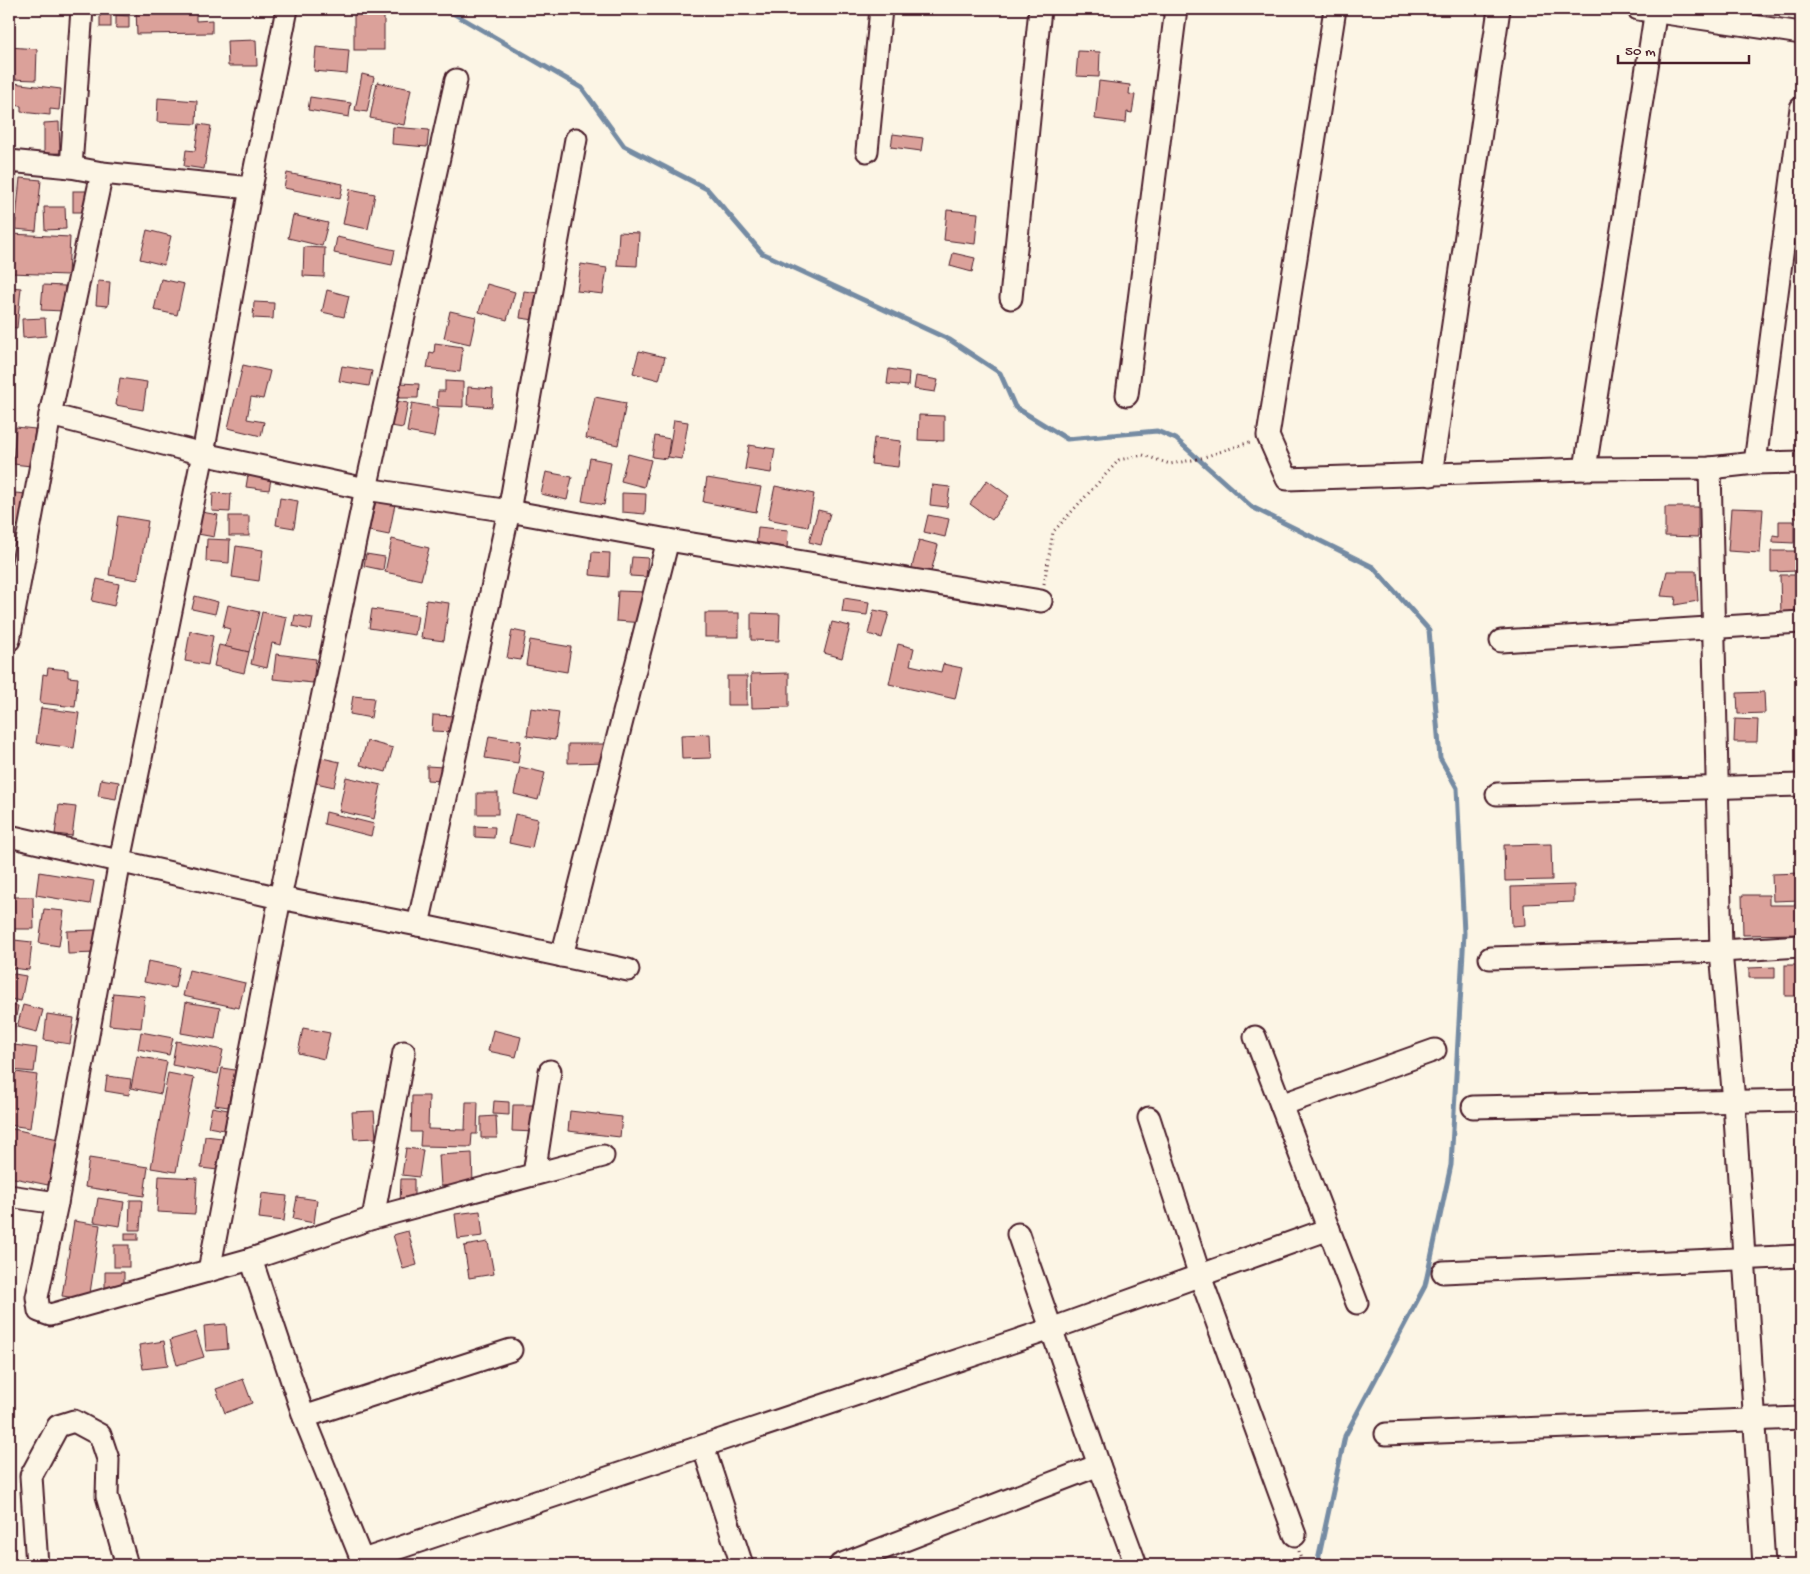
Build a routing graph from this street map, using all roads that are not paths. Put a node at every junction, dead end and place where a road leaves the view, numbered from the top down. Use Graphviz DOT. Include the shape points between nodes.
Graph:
graph roads {
  1 [pos="82,9"];
  2 [pos="287,9"];
  3 [pos="881,9"];
  4 [pos="1040,9"];
  5 [pos="1176,9"];
  6 [pos="1335,9"];
  7 [pos="1499,9"];
  8 [pos="1650,10"];
  9 [pos="1801,33"];
  10 [pos="456,80"];
  11 [pos="1801,108"];
  12 [pos="576,139"];
  13 [pos="866,151"];
  14 [pos="9,160"];
  15 [pos="70,167"];
  16 [pos="102,173"];
  17 [pos="251,188"];
  18 [pos="1012,298"];
  19 [pos="1127,395"];
  20 [pos="50,414"];
  21 [pos="202,454"];
  22 [pos="1801,462"];
  23 [pos="1754,463"];
  24 [pos="1710,468"];
  25 [pos="1586,469"];
  26 [pos="1431,475"];
  27 [pos="366,489"];
  28 [pos="509,511"];
  29 [pos="668,540"];
  30 [pos="1040,601"];
  31 [pos="1801,622"];
  32 [pos="1713,628"];
  33 [pos="9,640"];
  34 [pos="1501,641"];
  35 [pos="1801,785"];
  36 [pos="1717,788"];
  37 [pos="1498,794"];
  38 [pos="9,836"];
  39 [pos="120,860"];
  40 [pos="280,898"];
  41 [pos="418,925"];
  42 [pos="1801,946"];
  43 [pos="1721,951"];
  44 [pos="562,956"];
  45 [pos="1490,958"];
  46 [pos="628,970"];
  47 [pos="1255,1037"];
  48 [pos="1435,1050"];
  49 [pos="404,1052"];
  50 [pos="550,1071"];
  51 [pos="1801,1100"];
  52 [pos="1734,1102"];
  53 [pos="1281,1105"];
  54 [pos="1473,1106"];
  55 [pos="1149,1118"];
  56 [pos="603,1156"];
  57 [pos="534,1174"];
  58 [pos="9,1196"];
  59 [pos="57,1203"];
  60 [pos="373,1218"];
  61 [pos="1329,1229"];
  62 [pos="1018,1234"];
  63 [pos="1801,1256"];
  64 [pos="1744,1258"];
  65 [pos="251,1259"];
  66 [pos="209,1271"];
  67 [pos="1443,1272"];
  68 [pos="1200,1276"];
  69 [pos="1357,1303"];
  70 [pos="1051,1329"];
  71 [pos="511,1350"];
  72 [pos="304,1417"];
  73 [pos="1801,1418"];
  74 [pos="1754,1421"];
  75 [pos="1386,1434"];
  76 [pos="703,1446"];
  77 [pos="1099,1465"];
  78 [pos="1295,1535"];
  79 [pos="363,1563"];
  80 [pos="38,1565"];
  81 [pos="127,1565"];
  82 [pos="742,1565"];
  83 [pos="840,1565"];
  84 [pos="1136,1565"];
  85 [pos="1764,1565"];
  1 -- 15 [label="street"];
  2 -- 17 [label="street"];
  3 -- 13 [label="street"];
  4 -- 18 [label="street"];
  5 -- 19 [label="street"];
  6 -- 26 [label="street" via="1268,436 1287,479"];
  7 -- 26 [label="street"];
  8 -- 9 [label="street"];
  8 -- 25 [label="street"];
  10 -- 27 [label="street"];
  11 -- 23 [label="street"];
  12 -- 28 [label="street"];
  14 -- 15 [label="street"];
  15 -- 16 [label="street"];
  16 -- 17 [label="street"];
  16 -- 20 [label="street"];
  17 -- 21 [label="street"];
  20 -- 21 [label="street"];
  20 -- 33 [label="street"];
  21 -- 27 [label="street"];
  21 -- 39 [label="street"];
  22 -- 23 [label="street"];
  23 -- 24 [label="street"];
  24 -- 25 [label="street"];
  24 -- 32 [label="street"];
  25 -- 26 [label="street"];
  27 -- 28 [label="street"];
  27 -- 40 [label="street"];
  28 -- 29 [label="street"];
  28 -- 41 [label="street"];
  29 -- 30 [label="street"];
  29 -- 44 [label="street"];
  31 -- 32 [label="street"];
  32 -- 34 [label="street"];
  32 -- 36 [label="street"];
  35 -- 36 [label="street"];
  36 -- 37 [label="street"];
  36 -- 43 [label="street"];
  38 -- 39 [label="street"];
  39 -- 40 [label="street"];
  39 -- 59 [label="street"];
  40 -- 41 [label="street"];
  40 -- 66 [label="street"];
  41 -- 44 [label="street"];
  42 -- 43 [label="street"];
  43 -- 45 [label="street"];
  43 -- 52 [label="street"];
  44 -- 46 [label="street"];
  47 -- 53 [label="street"];
  48 -- 53 [label="street"];
  49 -- 60 [label="street"];
  50 -- 57 [label="street"];
  51 -- 52 [label="street"];
  52 -- 54 [label="street"];
  52 -- 64 [label="street"];
  53 -- 61 [label="street"];
  55 -- 68 [label="street"];
  56 -- 57 [label="street"];
  57 -- 60 [label="street"];
  58 -- 59 [label="street"];
  59 -- 66 [label="street" via="37,1298 39,1311 50,1315"];
  60 -- 65 [label="street"];
  61 -- 68 [label="street"];
  61 -- 69 [label="street"];
  62 -- 70 [label="street"];
  63 -- 64 [label="street"];
  64 -- 67 [label="street"];
  64 -- 74 [label="street"];
  65 -- 66 [label="street"];
  65 -- 72 [label="street"];
  68 -- 70 [label="street"];
  68 -- 78 [label="street"];
  70 -- 76 [label="street"];
  70 -- 77 [label="street"];
  71 -- 72 [label="street"];
  72 -- 79 [label="street"];
  73 -- 74 [label="street"];
  74 -- 75 [label="street"];
  74 -- 85 [label="street"];
  76 -- 79 [label="street"];
  76 -- 82 [label="street"];
  77 -- 83 [label="street"];
  77 -- 84 [label="street"];
  80 -- 81 [label="street" via="31,1476 58,1426 74,1421 100,1435 108,1459 107,1496"];
}
